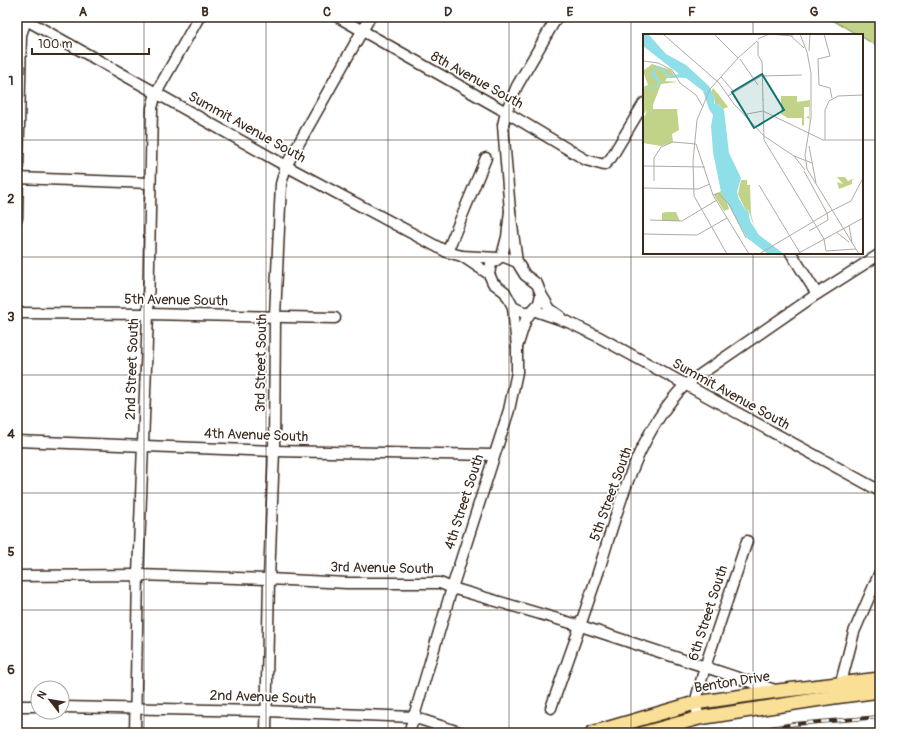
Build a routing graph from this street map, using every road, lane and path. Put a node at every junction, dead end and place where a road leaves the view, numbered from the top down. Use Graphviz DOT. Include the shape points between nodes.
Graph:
graph roads {
  1 [pos="199,17"];
  2 [pos="338,17"];
  3 [pos="370,17"];
  4 [pos="558,17"];
  5 [pos="24,18"];
  6 [pos="362,31"];
  7 [pos="156,93"];
  8 [pos="643,108"];
  9 [pos="506,112"];
  10 [pos="486,158"];
  11 [pos="286,166"];
  12 [pos="17,178"];
  13 [pos="150,183"];
  14 [pos="510,211"];
  15 [pos="17,218"];
  16 [pos="447,252"];
  17 [pos="792,254"];
  18 [pos="880,254"];
  19 [pos="462,256"];
  20 [pos="500,257"];
  21 [pos="517,262"];
  22 [pos="489,274"];
  23 [pos="542,294"];
  24 [pos="817,294"];
  25 [pos="513,307"];
  26 [pos="532,311"];
  27 [pos="17,313"];
  28 [pos="148,314"];
  29 [pos="276,316"];
  30 [pos="335,318"];
  31 [pos="568,322"];
  32 [pos="517,347"];
  33 [pos="685,385"];
  34 [pos="17,441"];
  35 [pos="144,446"];
  36 [pos="274,451"];
  37 [pos="494,455"];
  38 [pos="880,491"];
  39 [pos="747,541"];
  40 [pos="880,572"];
  41 [pos="138,575"];
  42 [pos="17,576"];
  43 [pos="269,579"];
  44 [pos="452,588"];
  45 [pos="581,626"];
  46 [pos="705,667"];
  47 [pos="880,679"];
  48 [pos="839,690"];
  49 [pos="778,691"];
  50 [pos="880,691"];
  51 [pos="695,703"];
  52 [pos="17,706"];
  53 [pos="30,706"];
  54 [pos="70,707"];
  55 [pos="551,708"];
  56 [pos="135,709"];
  57 [pos="266,711"];
  58 [pos="413,717"];
  59 [pos="699,718"];
  60 [pos="135,733"];
  61 [pos="266,733"];
  62 [pos="409,733"];
  63 [pos="462,733"];
  64 [pos="592,733"];
  65 [pos="644,733"];
  1 -- 7 [label="street, 2nd Street South"];
  2 -- 6 [label="street, 8th Avenue South"];
  3 -- 6 [label="street, 3rd Street South"];
  4 -- 9 [label="street" via="517,86"];
  5 -- 7 [label="street, Summit Avenue South"];
  5 -- 12 [label="street" via="21,35"];
  6 -- 9 [label="street, 8th Avenue South"];
  6 -- 11 [label="street, 3rd Street South"];
  7 -- 11 [label="street, Summit Avenue South"];
  7 -- 13 [label="street, 2nd Street South" via="152,108"];
  8 -- 9 [label="street, 8th Avenue South" via="604,165 586,160"];
  9 -- 14 [label="street" via="503,125"];
  10 -- 16 [label="street"];
  11 -- 16 [label="street, Summit Avenue South"];
  11 -- 29 [label="street, 3rd Street South" via="281,184"];
  12 -- 13 [label="street"];
  12 -- 15 [label="street"];
  13 -- 28 [label="street, 2nd Street South"];
  14 -- 20 [label="street" via="507,237"];
  14 -- 21 [label="street"];
  16 -- 19 [label="street, Summit Avenue South"];
  17 -- 24 [label="street"];
  18 -- 24 [label="street, 5th Street South"];
  19 -- 20 [label="street, Summit Avenue South"];
  19 -- 22 [label="street, Summit Avenue South"];
  20 -- 21 [label="street, Summit Avenue South"];
  20 -- 22 [label="street" via="491,264"];
  21 -- 23 [label="street, Summit Avenue South"];
  22 -- 25 [label="street, Summit Avenue South" via="493,283 505,292"];
  23 -- 26 [label="street" via="540,303"];
  23 -- 31 [label="street, Summit Avenue South" via="550,309"];
  24 -- 33 [label="street, 5th Street South"];
  25 -- 26 [label="street, Summit Avenue South" via="523,312"];
  25 -- 32 [label="street, 4th Street South"];
  26 -- 31 [label="street, Summit Avenue South"];
  26 -- 32 [label="street, 4th Street South" via="526,319"];
  27 -- 28 [label="street, 5th Avenue South"];
  28 -- 29 [label="street, 5th Avenue South"];
  28 -- 35 [label="street, 2nd Street South"];
  29 -- 30 [label="street, 5th Avenue South"];
  29 -- 36 [label="street, 3rd Street South"];
  31 -- 33 [label="street, Summit Avenue South"];
  32 -- 37 [label="street, 4th Street South" via="514,388"];
  33 -- 38 [label="street, Summit Avenue South"];
  33 -- 45 [label="street, 5th Street South" via="665,409 634,464"];
  34 -- 35 [label="street, 4th Avenue South"];
  35 -- 36 [label="street, 4th Avenue South"];
  35 -- 41 [label="street, 2nd Street South"];
  36 -- 37 [label="street, 4th Avenue South"];
  36 -- 43 [label="street, 3rd Street South"];
  37 -- 44 [label="street, 4th Street South"];
  39 -- 46 [label="street, 6th Street South"];
  40 -- 48 [label="street" via="854,632"];
  41 -- 42 [label="street, 3rd Avenue South"];
  41 -- 43 [label="street, 3rd Avenue South"];
  41 -- 56 [label="street, 2nd Street South"];
  43 -- 44 [label="street, 3rd Avenue South" via="348,583 440,583"];
  43 -- 57 [label="street, 3rd Street South"];
  44 -- 45 [label="street, 3rd Avenue South"];
  44 -- 58 [label="street, 4th Street South"];
  45 -- 46 [label="street, 3rd Avenue South"];
  45 -- 55 [label="street, 5th Street South"];
  46 -- 49 [label="street, 3rd Avenue South"];
  46 -- 51 [label="street, 6th Street South"];
  47 -- 48 [label="main road, Benton Drive"];
  48 -- 49 [label="main road, Benton Drive"];
  48 -- 50 [label="main road, Benton Drive"];
  48 -- 59 [label="main road, Benton Drive"];
  49 -- 51 [label="main road, Benton Drive"];
  51 -- 59 [label="street"];
  51 -- 64 [label="main road, Benton Drive"];
  52 -- 53 [label="street"];
  54 -- 56 [label="street, 2nd Avenue South"];
  56 -- 57 [label="street, 2nd Avenue South"];
  56 -- 60 [label="street, 2nd Street South"];
  57 -- 58 [label="street, 2nd Avenue South"];
  57 -- 61 [label="street, 3rd Street South"];
  58 -- 62 [label="street, 4th Street South"];
  58 -- 63 [label="street, 2nd Avenue South"];
  59 -- 65 [label="main road, Benton Drive"];
}
